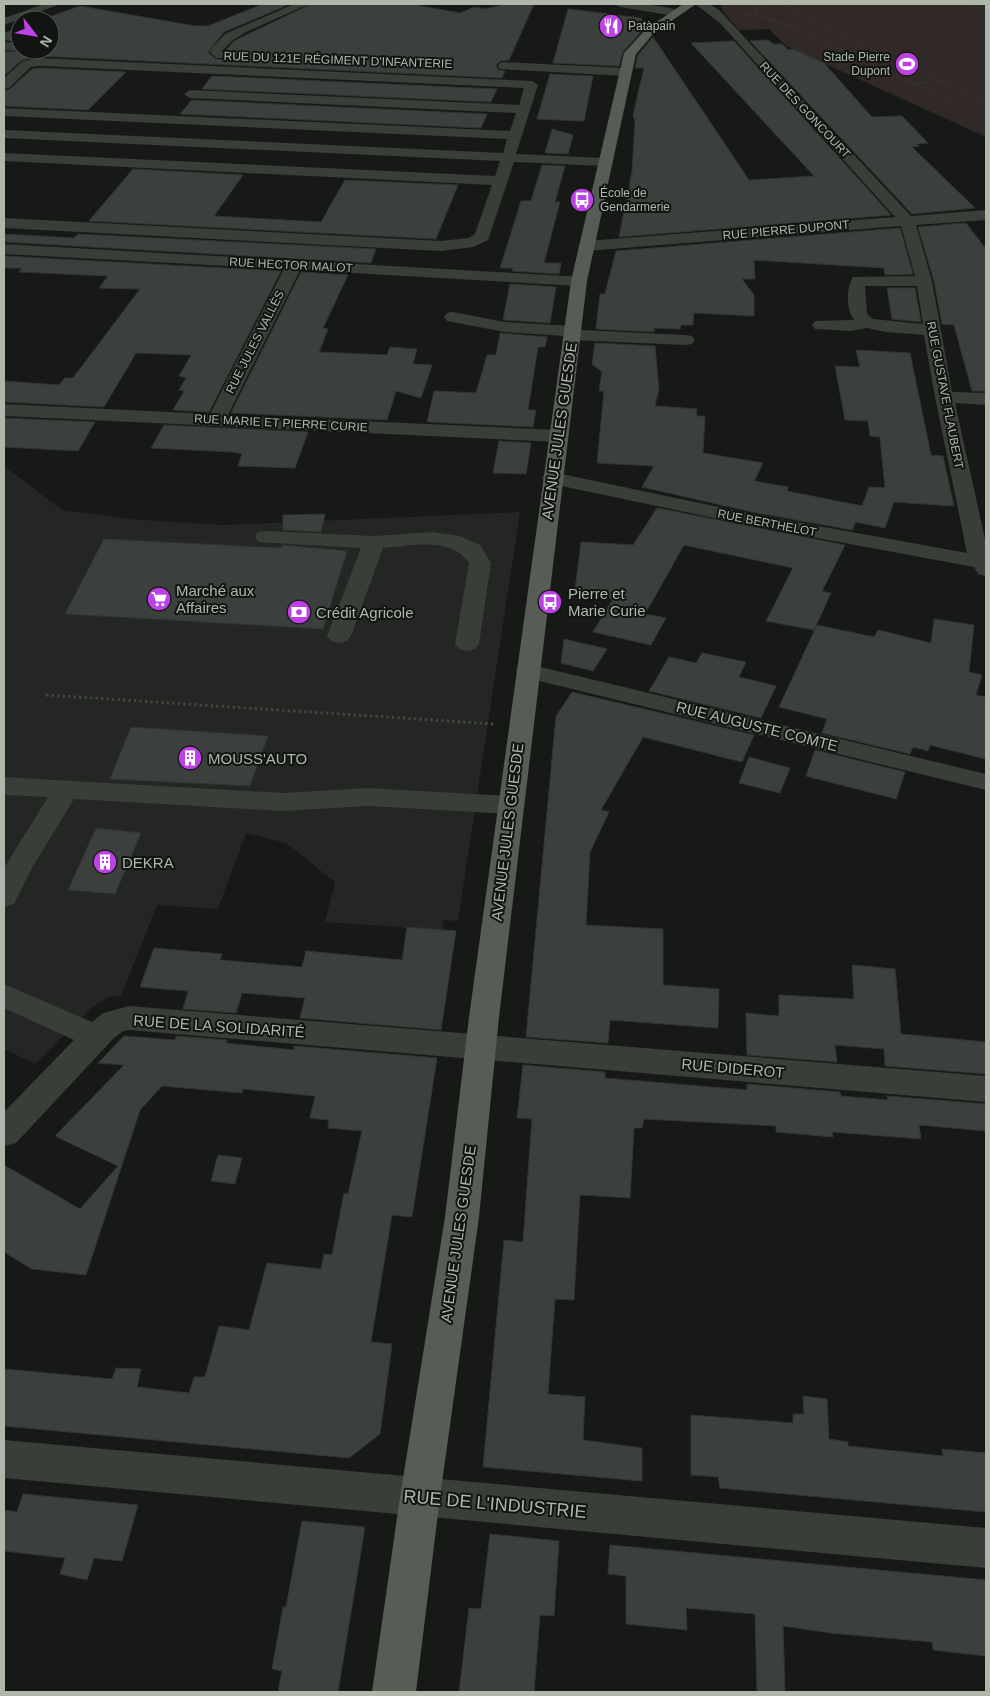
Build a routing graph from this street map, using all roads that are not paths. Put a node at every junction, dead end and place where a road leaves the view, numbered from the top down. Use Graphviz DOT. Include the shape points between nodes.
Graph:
graph roads {
  1 [pos="54,4"];
  2 [pos="303,4"];
  3 [pos="620,4"];
  4 [pos="701,4"];
  5 [pos="682,8"];
  6 [pos="4,22"];
  7 [pos="201,54"];
  8 [pos="494,66"];
  9 [pos="211,69"];
  10 [pos="625,72"];
  11 [pos="4,85"];
  12 [pos="190,94"];
  13 [pos="524,108"];
  14 [pos="4,112"];
  15 [pos="169,120"];
  16 [pos="4,134"];
  17 [pos="516,135"];
  18 [pos="4,157"];
  19 [pos="509,157"];
  20 [pos="604,162"];
  21 [pos="502,181"];
  22 [pos="986,216"];
  23 [pos="906,220"];
  24 [pos="4,223"];
  25 [pos="586,246"];
  26 [pos="4,249"];
  27 [pos="294,265"];
  28 [pos="579,281"];
  29 [pos="924,281"];
  30 [pos="453,317"];
  31 [pos="867,323"];
  32 [pos="821,325"];
  33 [pos="933,330"];
  34 [pos="572,333"];
  35 [pos="686,340"];
  36 [pos="944,397"];
  37 [pos="986,399"];
  38 [pos="4,410"];
  39 [pos="216,420"];
  40 [pos="558,436"];
  41 [pos="552,478"];
  42 [pos="266,537"];
  43 [pos="374,542"];
  44 [pos="985,565"];
  45 [pos="338,636"];
  46 [pos="467,644"];
  47 [pos="528,671"];
  48 [pos="986,782"];
  49 [pos="4,786"];
  50 [pos="66,790"];
  51 [pos="510,805"];
  52 [pos="4,897"];
  53 [pos="4,996"];
  54 [pos="96,1037"];
  55 [pos="480,1047"];
  56 [pos="986,1089"];
  57 [pos="4,1134"];
  58 [pos="4,1459"];
  59 [pos="420,1498"];
  60 [pos="986,1548"];
  61 [pos="394,1692"];
  1 -- 6 [label="street"];
  2 -- 7 [label="street, RUE DU 121E RÉGIMENT D'INFANTERIE" via="229,37 215,51 225,55"];
  3 -- 5 [label="street"];
  4 -- 23 [label="street, RUE DES GONCOURT" via="719,17"];
  5 -- 10 [label="main road, AVENUE JULES GUESDE" via="640,40 630,53"];
  8 -- 10 [label="street"];
  9 -- 11 [label="street" via="40,62 27,64"];
  9 -- 12 [label="street"];
  9 -- 13 [label="street" via="532,85"];
  10 -- 20 [label="main road, AVENUE JULES GUESDE"];
  12 -- 13 [label="street"];
  12 -- 15 [label="street"];
  13 -- 17 [label="street"];
  14 -- 15 [label="street"];
  15 -- 17 [label="street"];
  16 -- 19 [label="street"];
  17 -- 19 [label="street"];
  18 -- 21 [label="street"];
  19 -- 20 [label="street"];
  19 -- 21 [label="street"];
  20 -- 25 [label="main road, AVENUE JULES GUESDE"];
  21 -- 24 [label="street" via="482,237 458,246"];
  22 -- 23 [label="street, RUE PIERRE DUPONT"];
  23 -- 25 [label="street, RUE PIERRE DUPONT"];
  23 -- 29 [label="street, RUE GUSTAVE FLAUBERT"];
  25 -- 28 [label="main road, AVENUE JULES GUESDE"];
  26 -- 27 [label="street, RUE HECTOR MALOT"];
  27 -- 28 [label="street, RUE HECTOR MALOT"];
  27 -- 39 [label="street, RUE JULES VALLÈS"];
  28 -- 34 [label="main road, AVENUE JULES GUESDE"];
  29 -- 31 [label="street" via="859,281 856,287 859,315"];
  29 -- 33 [label="street, RUE GUSTAVE FLAUBERT"];
  30 -- 34 [label="street" via="505,327"];
  31 -- 32 [label="street"];
  31 -- 33 [label="street"];
  33 -- 36 [label="street, RUE GUSTAVE FLAUBERT"];
  34 -- 35 [label="street"];
  34 -- 40 [label="main road, AVENUE JULES GUESDE"];
  36 -- 37 [label="street"];
  36 -- 44 [label="street, RUE GUSTAVE FLAUBERT" via="978,551"];
  38 -- 39 [label="street, RUE MARIE ET PIERRE CURIE"];
  39 -- 40 [label="street, RUE MARIE ET PIERRE CURIE"];
  40 -- 41 [label="main road, AVENUE JULES GUESDE"];
  41 -- 44 [label="street, RUE BERTHELOT"];
  41 -- 47 [label="main road, AVENUE JULES GUESDE"];
  42 -- 43 [label="street"];
  43 -- 45 [label="street"];
  43 -- 46 [label="street" via="433,538 452,541 472,550 480,563"];
  47 -- 48 [label="street, RUE AUGUSTE COMTE"];
  47 -- 51 [label="main road, AVENUE JULES GUESDE"];
  49 -- 50 [label="street"];
  50 -- 51 [label="street" via="140,787 213,791 283,802 368,797"];
  50 -- 52 [label="street" via="18,867"];
  51 -- 55 [label="main road, AVENUE JULES GUESDE"];
  53 -- 54 [label="street"];
  54 -- 55 [label="street, RUE DE LA SOLIDARITÉ" via="114,1021 129,1018"];
  54 -- 57 [label="street, RUE DE LA SOLIDARITÉ"];
  55 -- 56 [label="street, RUE DIDEROT"];
  55 -- 59 [label="main road, AVENUE JULES GUESDE" via="462,1217"];
  58 -- 59 [label="street, RUE DE L'INDUSTRIE"];
  59 -- 60 [label="street, RUE DE L'INDUSTRIE"];
  59 -- 61 [label="main road, AVENUE JULES GUESDE"];
}
